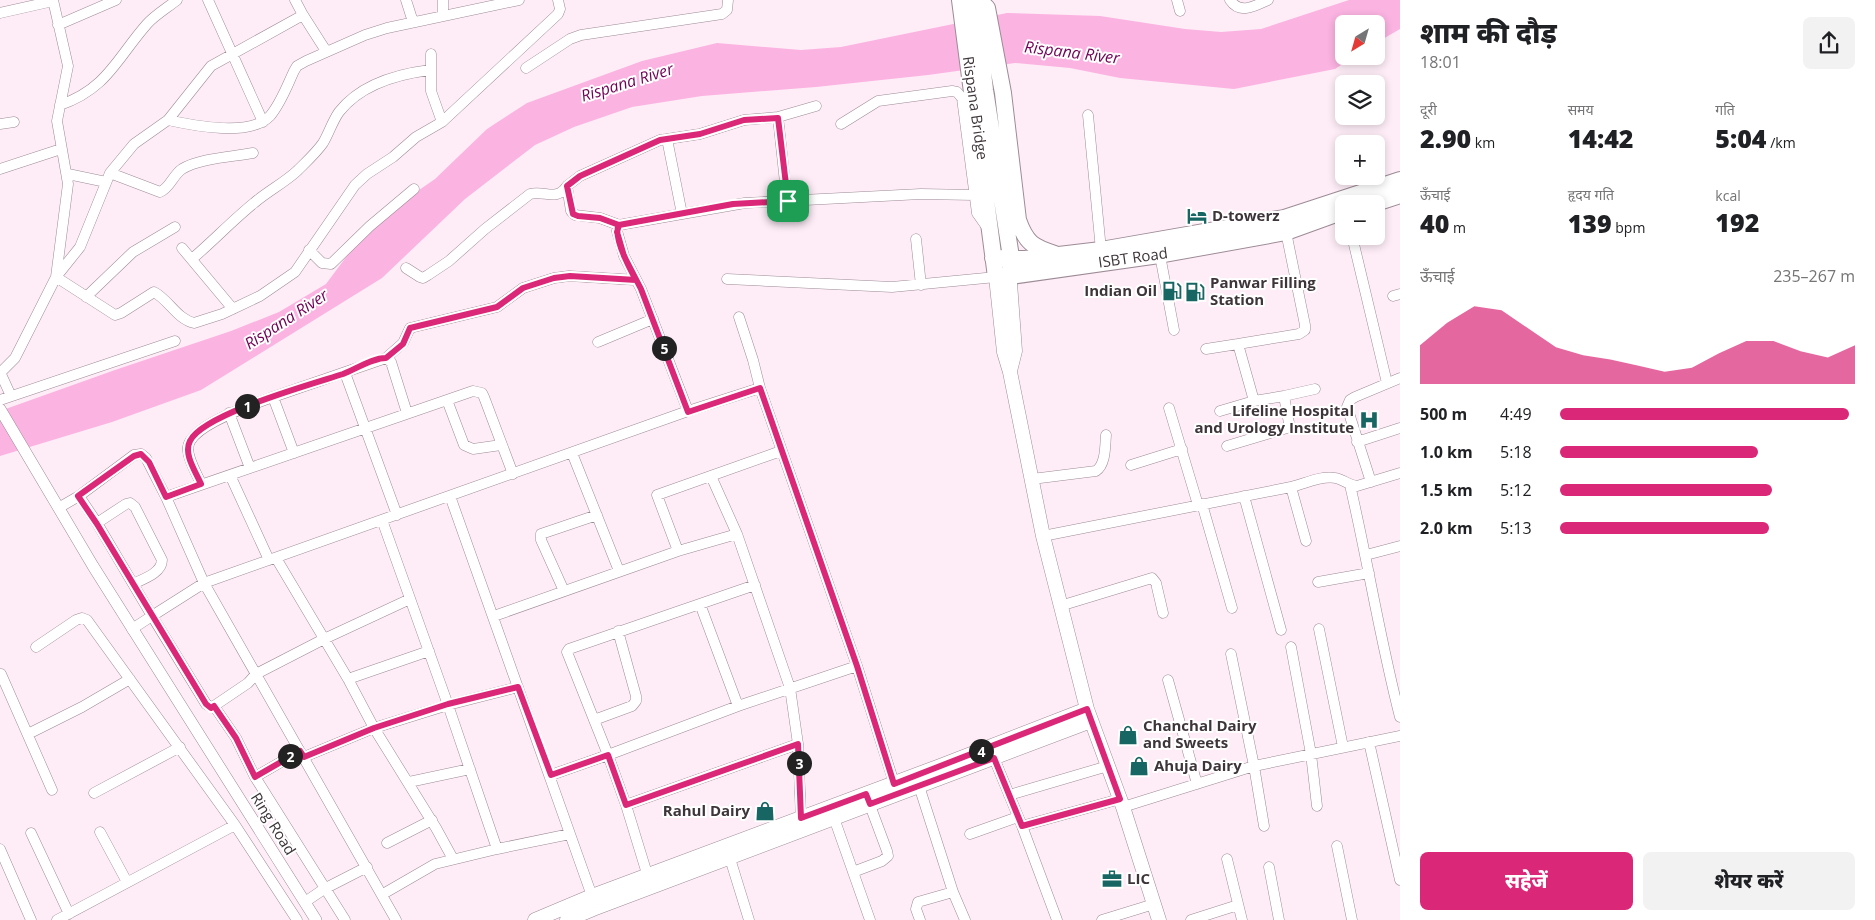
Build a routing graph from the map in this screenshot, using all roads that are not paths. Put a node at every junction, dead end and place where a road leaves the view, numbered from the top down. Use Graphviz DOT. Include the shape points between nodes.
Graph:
graph roads {
  1 [pos="53,0"];
  2 [pos="116,0"];
  3 [pos="177,0"];
  4 [pos="208,0"];
  5 [pos="295,0"];
  6 [pos="406,0"];
  7 [pos="443,0"];
  8 [pos="519,0"];
  9 [pos="558,0"];
  10 [pos="728,0"];
  11 [pos="960,0"];
  12 [pos="1177,0"];
  13 [pos="1230,0"];
  14 [pos="1268,0"];
  15 [pos="494,2"];
  16 [pos="976,9"];
  17 [pos="1180,12"];
  18 [pos="0,13"];
  19 [pos="303,15"];
  20 [pos="443,16"];
  21 [pos="413,22"];
  22 [pos="58,25"];
  23 [pos="326,51"];
  24 [pos="431,54"];
  25 [pos="232,55"];
  26 [pos="526,68"];
  27 [pos="430,70"];
  28 [pos="60,105"];
  29 [pos="816,106"];
  30 [pos="1088,115"];
  31 [pos="778,118"];
  32 [pos="168,120"];
  33 [pos="14,122"];
  34 [pos="263,122"];
  35 [pos="442,122"];
  36 [pos="0,124"];
  37 [pos="841,124"];
  38 [pos="667,139"];
  39 [pos="61,149"];
  40 [pos="252,153"];
  41 [pos="0,168"];
  42 [pos="68,174"];
  43 [pos="108,177"];
  44 [pos="1400,180"];
  45 [pos="567,186"];
  46 [pos="414,189"];
  47 [pos="1400,195"];
  48 [pos="987,196"];
  49 [pos="1385,200"];
  50 [pos="788,201"];
  51 [pos="682,214"];
  52 [pos="1335,214"];
  53 [pos="619,225"];
  54 [pos="175,226"];
  55 [pos="1286,232"];
  56 [pos="916,239"];
  57 [pos="1354,245"];
  58 [pos="1159,247"];
  59 [pos="182,248"];
  60 [pos="309,250"];
  61 [pos="1102,250"];
  62 [pos="1057,255"];
  63 [pos="993,258"];
  64 [pos="192,259"];
  65 [pos="1011,259"];
  66 [pos="406,268"];
  67 [pos="1004,276"];
  68 [pos="56,277"];
  69 [pos="727,279"];
  70 [pos="636,280"];
  71 [pos="920,285"];
  72 [pos="86,297"];
  73 [pos="233,309"];
  74 [pos="739,317"];
  75 [pos="653,319"];
  76 [pos="1174,330"];
  77 [pos="174,341"];
  78 [pos="598,342"];
  79 [pos="1238,344"];
  80 [pos="1206,349"];
  81 [pos="386,358"];
  82 [pos="0,372"];
  83 [pos="345,373"];
  84 [pos="1400,378"];
  85 [pos="1387,383"];
  86 [pos="760,388"];
  87 [pos="1315,389"];
  88 [pos="12,396"];
  89 [pos="1284,396"];
  90 [pos="273,397"];
  91 [pos="0,400"];
  92 [pos="447,400"];
  93 [pos="1254,402"];
  94 [pos="0,408"];
  95 [pos="1169,408"];
  96 [pos="1220,411"];
  97 [pos="688,412"];
  98 [pos="407,413"];
  99 [pos="229,414"];
  100 [pos="366,428"];
  101 [pos="1400,428"];
  102 [pos="1106,434"];
  103 [pos="1357,442"];
  104 [pos="502,445"];
  105 [pos="1227,446"];
  106 [pos="1182,449"];
  107 [pos="780,451"];
  108 [pos="294,453"];
  109 [pos="572,453"];
  110 [pos="1132,464"];
  111 [pos="250,468"];
  112 [pos="1400,473"];
  113 [pos="513,474"];
  114 [pos="230,475"];
  115 [pos="711,476"];
  116 [pos="1032,479"];
  117 [pos="1371,482"];
  118 [pos="201,484"];
  119 [pos="1350,485"];
  120 [pos="1291,487"];
  121 [pos="78,496"];
  122 [pos="450,496"];
  123 [pos="1244,496"];
  124 [pos="166,497"];
  125 [pos="1200,504"];
  126 [pos="60,507"];
  127 [pos="597,514"];
  128 [pos="397,515"];
  129 [pos="382,520"];
  130 [pos="97,524"];
  131 [pos="737,534"];
  132 [pos="1043,536"];
  133 [pos="1306,541"];
  134 [pos="1400,546"];
  135 [pos="678,551"];
  136 [pos="1366,555"];
  137 [pos="272,559"];
  138 [pos="619,572"];
  139 [pos="1369,573"];
  140 [pos="1318,582"];
  141 [pos="204,583"];
  142 [pos="133,584"];
  143 [pos="755,585"];
  144 [pos="564,591"];
  145 [pos="410,599"];
  146 [pos="700,604"];
  147 [pos="1060,606"];
  148 [pos="1232,608"];
  149 [pos="1163,613"];
  150 [pos="152,616"];
  151 [pos="494,616"];
  152 [pos="132,629"];
  153 [pos="1319,629"];
  154 [pos="1281,630"];
  155 [pos="618,631"];
  156 [pos="324,639"];
  157 [pos="36,647"];
  158 [pos="1291,647"];
  159 [pos="429,651"];
  160 [pos="1231,654"];
  161 [pos="857,666"];
  162 [pos="2,674"];
  163 [pos="256,674"];
  164 [pos="348,678"];
  165 [pos="130,679"];
  166 [pos="1168,680"];
  167 [pos="518,687"];
  168 [pos="790,688"];
  169 [pos="448,704"];
  170 [pos="214,706"];
  171 [pos="738,706"];
  172 [pos="1089,715"];
  173 [pos="1400,717"];
  174 [pos="594,720"];
  175 [pos="374,728"];
  176 [pos="28,734"];
  177 [pos="1400,736"];
  178 [pos="1369,742"];
  179 [pos="798,744"];
  180 [pos="180,746"];
  181 [pos="1343,747"];
  182 [pos="302,754"];
  183 [pos="1311,754"];
  184 [pos="608,755"];
  185 [pos="994,758"];
  186 [pos="1108,766"];
  187 [pos="1254,766"];
  188 [pos="470,769"];
  189 [pos="551,775"];
  190 [pos="255,777"];
  191 [pos="409,782"];
  192 [pos="894,784"];
  193 [pos="1197,784"];
  194 [pos="919,786"];
  195 [pos="52,790"];
  196 [pos="94,793"];
  197 [pos="1009,795"];
  198 [pos="868,799"];
  199 [pos="1122,803"];
  200 [pos="626,805"];
  201 [pos="1317,806"];
  202 [pos="801,818"];
  203 [pos="834,818"];
  204 [pos="432,820"];
  205 [pos="1020,821"];
  206 [pos="235,825"];
  207 [pos="1264,826"];
  208 [pos="100,832"];
  209 [pos="31,833"];
  210 [pos="570,834"];
  211 [pos="970,834"];
  212 [pos="387,843"];
  213 [pos="1338,846"];
  214 [pos="0,849"];
  215 [pos="497,849"];
  216 [pos="728,852"];
  217 [pos="453,859"];
  218 [pos="1227,859"];
  219 [pos="367,867"];
  220 [pos="1269,867"];
  221 [pos="853,872"];
  222 [pos="648,877"];
  223 [pos="1400,880"];
  224 [pos="128,882"];
  225 [pos="324,889"];
  226 [pos="953,892"];
  227 [pos="383,894"];
  228 [pos="592,896"];
  229 [pos="305,902"];
  230 [pos="1154,904"];
  231 [pos="1238,906"];
  232 [pos="69,914"];
  233 [pos="31,920"];
  234 [pos="57,920"];
  235 [pos="297,920"];
  236 [pos="316,920"];
  237 [pos="344,920"];
  238 [pos="396,920"];
  239 [pos="535,920"];
  240 [pos="567,920"];
  241 [pos="749,920"];
  242 [pos="870,920"];
  243 [pos="920,920"];
  244 [pos="964,920"];
  245 [pos="1057,920"];
  246 [pos="1102,920"];
  247 [pos="1158,920"];
  248 [pos="1191,920"];
  249 [pos="1242,920"];
  250 [pos="1279,920"];
  251 [pos="1352,920"];
  1 -- 18 [label="street"];
  1 -- 22 [label="street"];
  2 -- 22 [label="street"];
  3 -- 28 [label="street" via="146,25 105,78 84,94"];
  4 -- 25 [label="street"];
  5 -- 19 [label="street"];
  6 -- 21 [label="street"];
  7 -- 20 [label="street"];
  8 -- 15 [label="street"];
  9 -- 35 [label="street" via="558,14"];
  10 -- 26 [label="street" via="727,10 722,14 574,37"];
  11 -- 16 [label="highway"];
  12 -- 17 [label="street"];
  13 -- 14 [label="street" via="1236,7 1250,8"];
  15 -- 20 [label="street"];
  16 -- 48 [label="highway, Rispana Bridge" via="985,90"];
  16 -- 62 [label="highway" via="1002,93 1018,220 1026,240 1036,248"];
  19 -- 23 [label="street"];
  19 -- 25 [label="street"];
  20 -- 21 [label="street"];
  21 -- 23 [label="street" via="375,32"];
  22 -- 28 [label="street" via="68,66"];
  23 -- 34 [label="street" via="297,66 275,109"];
  24 -- 27 [label="street"];
  25 -- 32 [label="street" via="211,66"];
  25 -- 34 [label="street"];
  27 -- 35 [label="street" via="431,91"];
  27 -- 64 [label="street" via="390,78 352,99 334,119 323,142 290,178 255,202"];
  28 -- 39 [label="street" via="57,122"];
  29 -- 31 [label="street"];
  30 -- 61 [label="street"];
  31 -- 38 [label="street" via="744,120 705,133"];
  31 -- 50 [label="street"];
  32 -- 34 [label="street" via="234,129"];
  32 -- 43 [label="street" via="134,144"];
  33 -- 36 [label="street"];
  35 -- 60 [label="street" via="416,137 354,185"];
  37 -- 48 [label="street" via="878,101 957,92 962,98"];
  38 -- 45 [label="street" via="580,176"];
  38 -- 51 [label="street"];
  39 -- 41 [label="street"];
  39 -- 42 [label="street"];
  40 -- 43 [label="street" via="186,167 160,192"];
  42 -- 43 [label="street"];
  42 -- 68 [label="street"];
  43 -- 68 [label="street" via="83,242"];
  44 -- 58 [label="highway" via="1284,218"];
  45 -- 53 [label="street" via="573,214"];
  45 -- 66 [label="street" via="556,195 530,194 425,277"];
  46 -- 60 [label="street" via="331,264 322,263"];
  47 -- 49 [label="highway"];
  48 -- 50 [label="street" via="921,194"];
  48 -- 63 [label="highway"];
  48 -- 65 [label="highway"];
  50 -- 51 [label="street" via="745,203"];
  51 -- 53 [label="street"];
  52 -- 55 [label="highway, ISBT Road"];
  53 -- 70 [label="street" via="617,232 624,256"];
  54 -- 72 [label="street" via="133,252"];
  55 -- 58 [label="highway, ISBT Road"];
  55 -- 79 [label="street" via="1304,330 1300,334"];
  56 -- 71 [label="street"];
  57 -- 85 [label="street"];
  58 -- 61 [label="highway"];
  58 -- 67 [label="highway, ISBT Road"];
  58 -- 76 [label="street"];
  59 -- 64 [label="street"];
  60 -- 73 [label="street" via="287,279"];
  61 -- 62 [label="highway"];
  62 -- 65 [label="highway"];
  63 -- 65 [label="highway"];
  63 -- 67 [label="highway"];
  64 -- 73 [label="street"];
  65 -- 67 [label="highway"];
  67 -- 71 [label="street"];
  67 -- 116 [label="main road" via="1010,283 1014,351 1010,372"];
  68 -- 72 [label="street"];
  68 -- 82 [label="street" via="15,358"];
  69 -- 71 [label="street" via="870,287"];
  70 -- 75 [label="street"];
  70 -- 81 [label="street" via="554,278 523,288 497,307 410,328 403,344"];
  72 -- 73 [label="street" via="115,315 154,292 184,320 194,323"];
  74 -- 86 [label="street"];
  75 -- 78 [label="street"];
  75 -- 97 [label="street"];
  77 -- 88 [label="street"];
  79 -- 80 [label="street"];
  79 -- 93 [label="street"];
  81 -- 83 [label="street"];
  81 -- 98 [label="street" via="391,362"];
  82 -- 88 [label="street"];
  83 -- 90 [label="street"];
  83 -- 100 [label="street"];
  84 -- 85 [label="street"];
  85 -- 103 [label="street" via="1348,404"];
  86 -- 97 [label="street"];
  86 -- 107 [label="street"];
  87 -- 89 [label="street"];
  88 -- 91 [label="street"];
  89 -- 93 [label="street"];
  89 -- 105 [label="street" via="1287,428"];
  90 -- 99 [label="street"];
  90 -- 108 [label="street"];
  92 -- 98 [label="street"];
  92 -- 104 [label="street" via="464,445 473,449"];
  92 -- 104 [label="street" via="473,391 482,393"];
  93 -- 96 [label="street"];
  94 -- 126 [label="street, Ring Road"];
  95 -- 106 [label="street"];
  97 -- 109 [label="street"];
  98 -- 100 [label="street"];
  99 -- 111 [label="street"];
  99 -- 118 [label="street" via="197,433 190,442 188,454"];
  100 -- 108 [label="street"];
  100 -- 128 [label="street"];
  101 -- 103 [label="street"];
  102 -- 116 [label="street" via="1103,462 1096,471"];
  103 -- 117 [label="street"];
  104 -- 113 [label="street"];
  106 -- 110 [label="street"];
  106 -- 125 [label="street"];
  107 -- 115 [label="street"];
  107 -- 161 [label="street"];
  108 -- 111 [label="street"];
  109 -- 113 [label="street"];
  109 -- 127 [label="street"];
  111 -- 114 [label="street"];
  112 -- 117 [label="street"];
  113 -- 122 [label="street"];
  114 -- 118 [label="street"];
  114 -- 137 [label="street"];
  115 -- 131 [label="street"];
  115 -- 135 [label="street" via="657,495"];
  116 -- 132 [label="main road"];
  117 -- 119 [label="street"];
  118 -- 124 [label="street"];
  119 -- 120 [label="street" via="1329,477"];
  119 -- 136 [label="street"];
  120 -- 123 [label="street"];
  120 -- 133 [label="street"];
  121 -- 124 [label="street" via="141,454 149,462"];
  121 -- 126 [label="street"];
  121 -- 130 [label="street"];
  122 -- 128 [label="street"];
  122 -- 151 [label="street"];
  123 -- 125 [label="street"];
  123 -- 154 [label="street"];
  124 -- 141 [label="street"];
  125 -- 132 [label="street"];
  125 -- 148 [label="street"];
  126 -- 152 [label="street, Ring Road"];
  127 -- 138 [label="street"];
  127 -- 144 [label="street" via="541,534 540,540"];
  128 -- 129 [label="street"];
  129 -- 137 [label="street"];
  129 -- 145 [label="street"];
  130 -- 142 [label="street"];
  130 -- 142 [label="street" via="126,504 135,507 162,564 157,571"];
  131 -- 135 [label="street"];
  131 -- 143 [label="street"];
  132 -- 147 [label="main road"];
  134 -- 136 [label="street"];
  135 -- 138 [label="street"];
  136 -- 139 [label="street"];
  137 -- 141 [label="street"];
  137 -- 156 [label="street"];
  138 -- 144 [label="street"];
  139 -- 140 [label="street"];
  139 -- 173 [label="street"];
  141 -- 150 [label="street"];
  141 -- 163 [label="street"];
  142 -- 150 [label="street"];
  143 -- 146 [label="street"];
  143 -- 168 [label="street"];
  144 -- 151 [label="street"];
  145 -- 156 [label="street"];
  145 -- 159 [label="street"];
  146 -- 155 [label="street"];
  146 -- 171 [label="street"];
  147 -- 149 [label="street" via="1152,578"];
  147 -- 172 [label="main road"];
  150 -- 152 [label="street"];
  150 -- 170 [label="street" via="206,704 211,708"];
  151 -- 167 [label="street"];
  152 -- 229 [label="street, Ring Road"];
  153 -- 181 [label="street"];
  155 -- 174 [label="street" via="636,702"];
  155 -- 174 [label="street" via="572,646 567,652"];
  156 -- 163 [label="street"];
  156 -- 164 [label="street"];
  157 -- 165 [label="street" via="82,618 91,624"];
  158 -- 183 [label="street"];
  159 -- 164 [label="street"];
  159 -- 169 [label="street"];
  160 -- 187 [label="street"];
  161 -- 168 [label="street"];
  161 -- 192 [label="street"];
  162 -- 176 [label="street"];
  163 -- 170 [label="street"];
  163 -- 182 [label="street"];
  164 -- 175 [label="street"];
  165 -- 176 [label="street"];
  165 -- 180 [label="street"];
  166 -- 193 [label="street"];
  167 -- 169 [label="street"];
  167 -- 189 [label="street"];
  168 -- 171 [label="street"];
  168 -- 179 [label="street"];
  169 -- 175 [label="street"];
  169 -- 188 [label="street"];
  170 -- 190 [label="street" via="236,738"];
  171 -- 184 [label="street"];
  172 -- 185 [label="main road"];
  172 -- 186 [label="main road"];
  172 -- 192 [label="main road"];
  174 -- 184 [label="street"];
  175 -- 182 [label="street"];
  175 -- 191 [label="street"];
  176 -- 195 [label="street"];
  177 -- 178 [label="street"];
  178 -- 181 [label="street"];
  178 -- 223 [label="street"];
  179 -- 200 [label="street"];
  179 -- 202 [label="street"];
  180 -- 196 [label="street"];
  180 -- 206 [label="street"];
  181 -- 183 [label="street"];
  182 -- 190 [label="street"];
  182 -- 219 [label="street"];
  183 -- 187 [label="street"];
  183 -- 201 [label="street"];
  184 -- 189 [label="street"];
  184 -- 200 [label="street"];
  185 -- 194 [label="main road"];
  185 -- 197 [label="street"];
  186 -- 197 [label="street"];
  186 -- 199 [label="main road"];
  187 -- 193 [label="street"];
  187 -- 207 [label="street"];
  188 -- 191 [label="street"];
  188 -- 215 [label="street"];
  189 -- 210 [label="street"];
  190 -- 225 [label="street"];
  191 -- 204 [label="street"];
  192 -- 198 [label="main road"];
  193 -- 199 [label="street"];
  194 -- 198 [label="main road"];
  194 -- 226 [label="street"];
  197 -- 205 [label="street"];
  198 -- 202 [label="main road"];
  198 -- 203 [label="main road"];
  198 -- 221 [label="street" via="888,856"];
  199 -- 205 [label="street"];
  199 -- 230 [label="main road"];
  200 -- 222 [label="street"];
  202 -- 216 [label="main road"];
  203 -- 216 [label="main road"];
  203 -- 221 [label="street"];
  204 -- 212 [label="street"];
  204 -- 217 [label="street"];
  205 -- 211 [label="street"];
  205 -- 245 [label="street"];
  206 -- 224 [label="street"];
  206 -- 235 [label="street"];
  208 -- 224 [label="street"];
  209 -- 232 [label="street"];
  210 -- 215 [label="street"];
  210 -- 228 [label="street"];
  213 -- 251 [label="street"];
  214 -- 233 [label="street"];
  215 -- 217 [label="street"];
  216 -- 222 [label="main road"];
  216 -- 240 [label="main road"];
  216 -- 241 [label="street"];
  217 -- 227 [label="street" via="426,869"];
  218 -- 231 [label="street"];
  219 -- 225 [label="street"];
  219 -- 227 [label="street"];
  220 -- 250 [label="street"];
  221 -- 242 [label="street"];
  222 -- 228 [label="main road"];
  224 -- 232 [label="street"];
  225 -- 229 [label="street"];
  225 -- 237 [label="street"];
  226 -- 243 [label="street" via="918,902 916,909"];
  226 -- 244 [label="street"];
  227 -- 238 [label="street"];
  228 -- 239 [label="main road"];
  229 -- 236 [label="street, Ring Road"];
  230 -- 246 [label="street"];
  230 -- 247 [label="main road"];
  231 -- 248 [label="street"];
  231 -- 249 [label="street"];
  232 -- 234 [label="street"];
}
